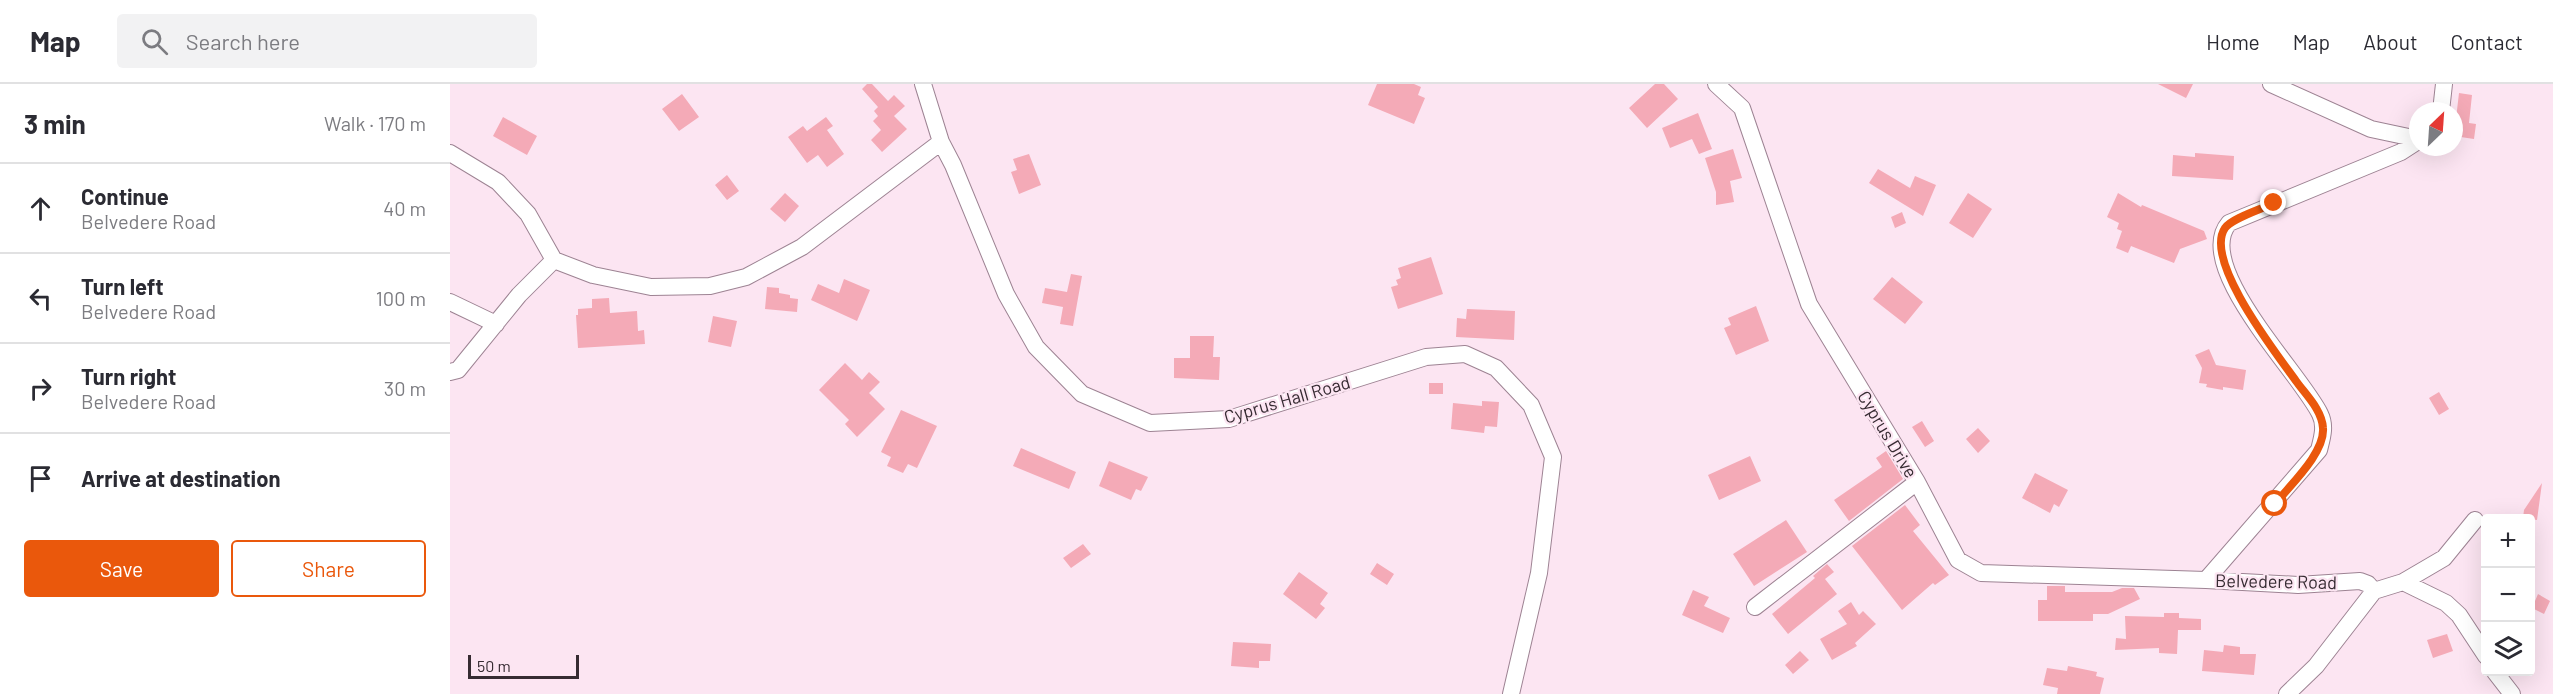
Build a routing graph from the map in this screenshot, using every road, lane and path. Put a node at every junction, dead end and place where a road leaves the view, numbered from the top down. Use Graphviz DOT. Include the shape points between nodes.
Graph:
graph roads {
  1 [pos="923,84"];
  2 [pos="1716,84"];
  3 [pos="2271,84"];
  4 [pos="2444,84"];
  5 [pos="2442,102"];
  6 [pos="2409,138"];
  7 [pos="941,142"];
  8 [pos="2409,146"];
  9 [pos="450,153"];
  10 [pos="554,260"];
  11 [pos="450,302"];
  12 [pos="496,324"];
  13 [pos="450,372"];
  14 [pos="1917,482"];
  15 [pos="2475,520"];
  16 [pos="2206,580"];
  17 [pos="2403,582"];
  18 [pos="2374,591"];
  19 [pos="1755,607"];
  20 [pos="2481,648"];
  21 [pos="2498,676"];
  22 [pos="1511,694"];
  23 [pos="2286,694"];
  24 [pos="2512,694"];
  1 -- 7 [label="street, Cyprus Hall Road"];
  2 -- 14 [label="street, Cyprus Drive" via="1742,108 1809,304"];
  3 -- 6 [label="street" via="2371,129"];
  4 -- 5 [label="street"];
  7 -- 10 [label="street" via="802,247 746,277 710,286 651,287 593,275"];
  7 -- 22 [label="street, Cyprus Hall Road" via="1006,294 1036,346 1082,394 1150,423 1229,419 1426,357 1465,354 1496,368 1531,405 1553,457 1539,573"];
  8 -- 16 [label="street, Belvedere Road" via="2229,223 2223,229 2220,241 2224,265 2232,283 2320,414 2324,429 2319,450"];
  9 -- 10 [label="street" via="498,182 528,214"];
  10 -- 12 [label="street"];
  11 -- 12 [label="street"];
  12 -- 13 [label="street" via="458,370"];
  14 -- 16 [label="street, Cyprus Drive" via="1958,560 1981,573"];
  14 -- 19 [label="street"];
  15 -- 17 [label="street" via="2444,558"];
  16 -- 18 [label="street, Belvedere Road" via="2298,585 2360,581"];
  17 -- 18 [label="street"];
  17 -- 20 [label="street" via="2446,603"];
  18 -- 23 [label="street" via="2316,666"];
  21 -- 24 [label="street"];
}
